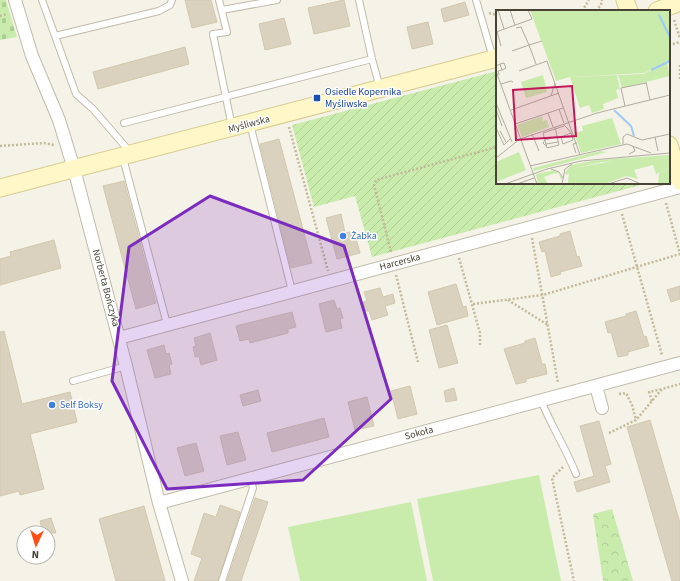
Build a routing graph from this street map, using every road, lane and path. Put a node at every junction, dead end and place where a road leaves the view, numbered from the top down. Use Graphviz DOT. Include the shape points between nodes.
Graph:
graph roads {
  1 [pos="15,0"];
  2 [pos="42,0"];
  3 [pos="172,0"];
  4 [pos="219,0"];
  5 [pos="277,0"];
  6 [pos="359,0"];
  7 [pos="476,0"];
  8 [pos="589,0"];
  9 [pos="602,0"];
  10 [pos="626,0"];
  11 [pos="680,2"];
  12 [pos="222,10"];
  13 [pos="583,10"];
  14 [pos="597,10"];
  15 [pos="629,10"];
  16 [pos="660,10"];
  17 [pos="680,20"];
  18 [pos="55,36"];
  19 [pos="680,38"];
  20 [pos="680,42"];
  21 [pos="670,45"];
  22 [pos="372,59"];
  23 [pos="495,59"];
  24 [pos="680,65"];
  25 [pos="680,79"];
  26 [pos="381,90"];
  27 [pos="225,97"];
  28 [pos="286,114"];
  29 [pos="124,123"];
  30 [pos="250,124"];
  31 [pos="233,128"];
  32 [pos="0,146"];
  33 [pos="57,146"];
  34 [pos="496,148"];
  35 [pos="670,148"];
  36 [pos="128,156"];
  37 [pos="74,169"];
  38 [pos="680,181"];
  39 [pos="680,186"];
  40 [pos="0,188"];
  41 [pos="662,192"];
  42 [pos="619,204"];
  43 [pos="529,228"];
  44 [pos="456,248"];
  45 [pos="680,254"];
  46 [pos="392,257"];
  47 [pos="637,267"];
  48 [pos="396,275"];
  49 [pos="331,281"];
  50 [pos="292,291"];
  51 [pos="543,295"];
  52 [pos="507,300"];
  53 [pos="473,304"];
  54 [pos="167,324"];
  55 [pos="548,326"];
  56 [pos="119,338"];
  57 [pos="480,345"];
  58 [pos="661,353"];
  59 [pos="418,362"];
  60 [pos="680,363"];
  61 [pos="126,366"];
  62 [pos="73,381"];
  63 [pos="680,384"];
  64 [pos="596,386"];
  65 [pos="662,389"];
  66 [pos="619,394"];
  67 [pos="561,395"];
  68 [pos="541,400"];
  69 [pos="652,402"];
  70 [pos="602,408"];
  71 [pos="636,420"];
  72 [pos="609,433"];
  73 [pos="571,460"];
  74 [pos="576,474"];
  75 [pos="251,479"];
  76 [pos="159,503"];
  77 [pos="182,581"];
  78 [pos="222,581"];
  79 [pos="574,581"];
  1 -- 37 [label="street, Norberta Bończyka" via="32,56 59,120"];
  2 -- 18 [label="lane"];
  3 -- 18 [label="lane" via="170,5 159,11"];
  4 -- 12 [label="lane"];
  5 -- 12 [label="lane"];
  6 -- 22 [label="lane"];
  7 -- 23 [label="lane"];
  8 -- 13 [label="path"];
  9 -- 14 [label="path" via="602,5"];
  10 -- 15 [label="street"];
  11 -- 16 [label="street"];
  12 -- 27 [label="lane" via="227,32 213,34"];
  17 -- 19 [label="path" via="674,22"];
  18 -- 36 [label="lane" via="76,94 93,109"];
  20 -- 21 [label="path"];
  22 -- 26 [label="lane"];
  22 -- 27 [label="lane"];
  23 -- 26 [label="street, Myśliwska"];
  24 -- 25 [label="path"];
  26 -- 28 [label="street, Myśliwska"];
  27 -- 29 [label="lane"];
  27 -- 31 [label="lane"];
  28 -- 30 [label="street, Myśliwska"];
  28 -- 49 [label="path"];
  30 -- 31 [label="street, Myśliwska"];
  30 -- 50 [label="lane"];
  31 -- 36 [label="street, Myśliwska"];
  32 -- 33 [label="path" via="44,143"];
  34 -- 46 [label="path" via="376,180 374,185"];
  35 -- 38 [label="street"];
  36 -- 37 [label="street, Myśliwska"];
  36 -- 54 [label="lane"];
  37 -- 40 [label="street, Myśliwska"];
  37 -- 56 [label="street, Norberta Bończyka"];
  39 -- 41 [label="street, Harcerska"];
  41 -- 42 [label="street, Harcerska"];
  41 -- 45 [label="path"];
  42 -- 43 [label="street, Harcerska"];
  42 -- 47 [label="path"];
  43 -- 44 [label="street, Harcerska"];
  43 -- 51 [label="path"];
  44 -- 49 [label="street, Harcerska"];
  44 -- 53 [label="path"];
  45 -- 47 [label="path"];
  47 -- 51 [label="path"];
  47 -- 58 [label="path"];
  48 -- 59 [label="path"];
  49 -- 50 [label="street, Harcerska"];
  50 -- 54 [label="street, Harcerska"];
  51 -- 52 [label="path"];
  51 -- 55 [label="path"];
  52 -- 53 [label="path"];
  52 -- 55 [label="path"];
  53 -- 57 [label="path" via="480,333"];
  54 -- 56 [label="street, Harcerska"];
  55 -- 67 [label="path"];
  56 -- 61 [label="street, Norberta Bończyka"];
  60 -- 64 [label="street, Sokoła"];
  61 -- 62 [label="lane"];
  61 -- 76 [label="street, Norberta Bończyka"];
  63 -- 65 [label="path"];
  64 -- 67 [label="street, Sokoła"];
  64 -- 70 [label="street"];
  65 -- 69 [label="path"];
  65 -- 69 [label="path" via="649,392"];
  66 -- 71 [label="path" via="626,393"];
  67 -- 68 [label="street, Sokoła"];
  68 -- 73 [label="lane"];
  68 -- 75 [label="street, Sokoła"];
  69 -- 71 [label="path"];
  71 -- 72 [label="path"];
  73 -- 74 [label="lane"];
  73 -- 79 [label="path" via="552,478"];
  75 -- 76 [label="street, Sokoła"];
  75 -- 78 [label="lane" via="252,488"];
  76 -- 77 [label="street, Norberta Bończyka"];
}
